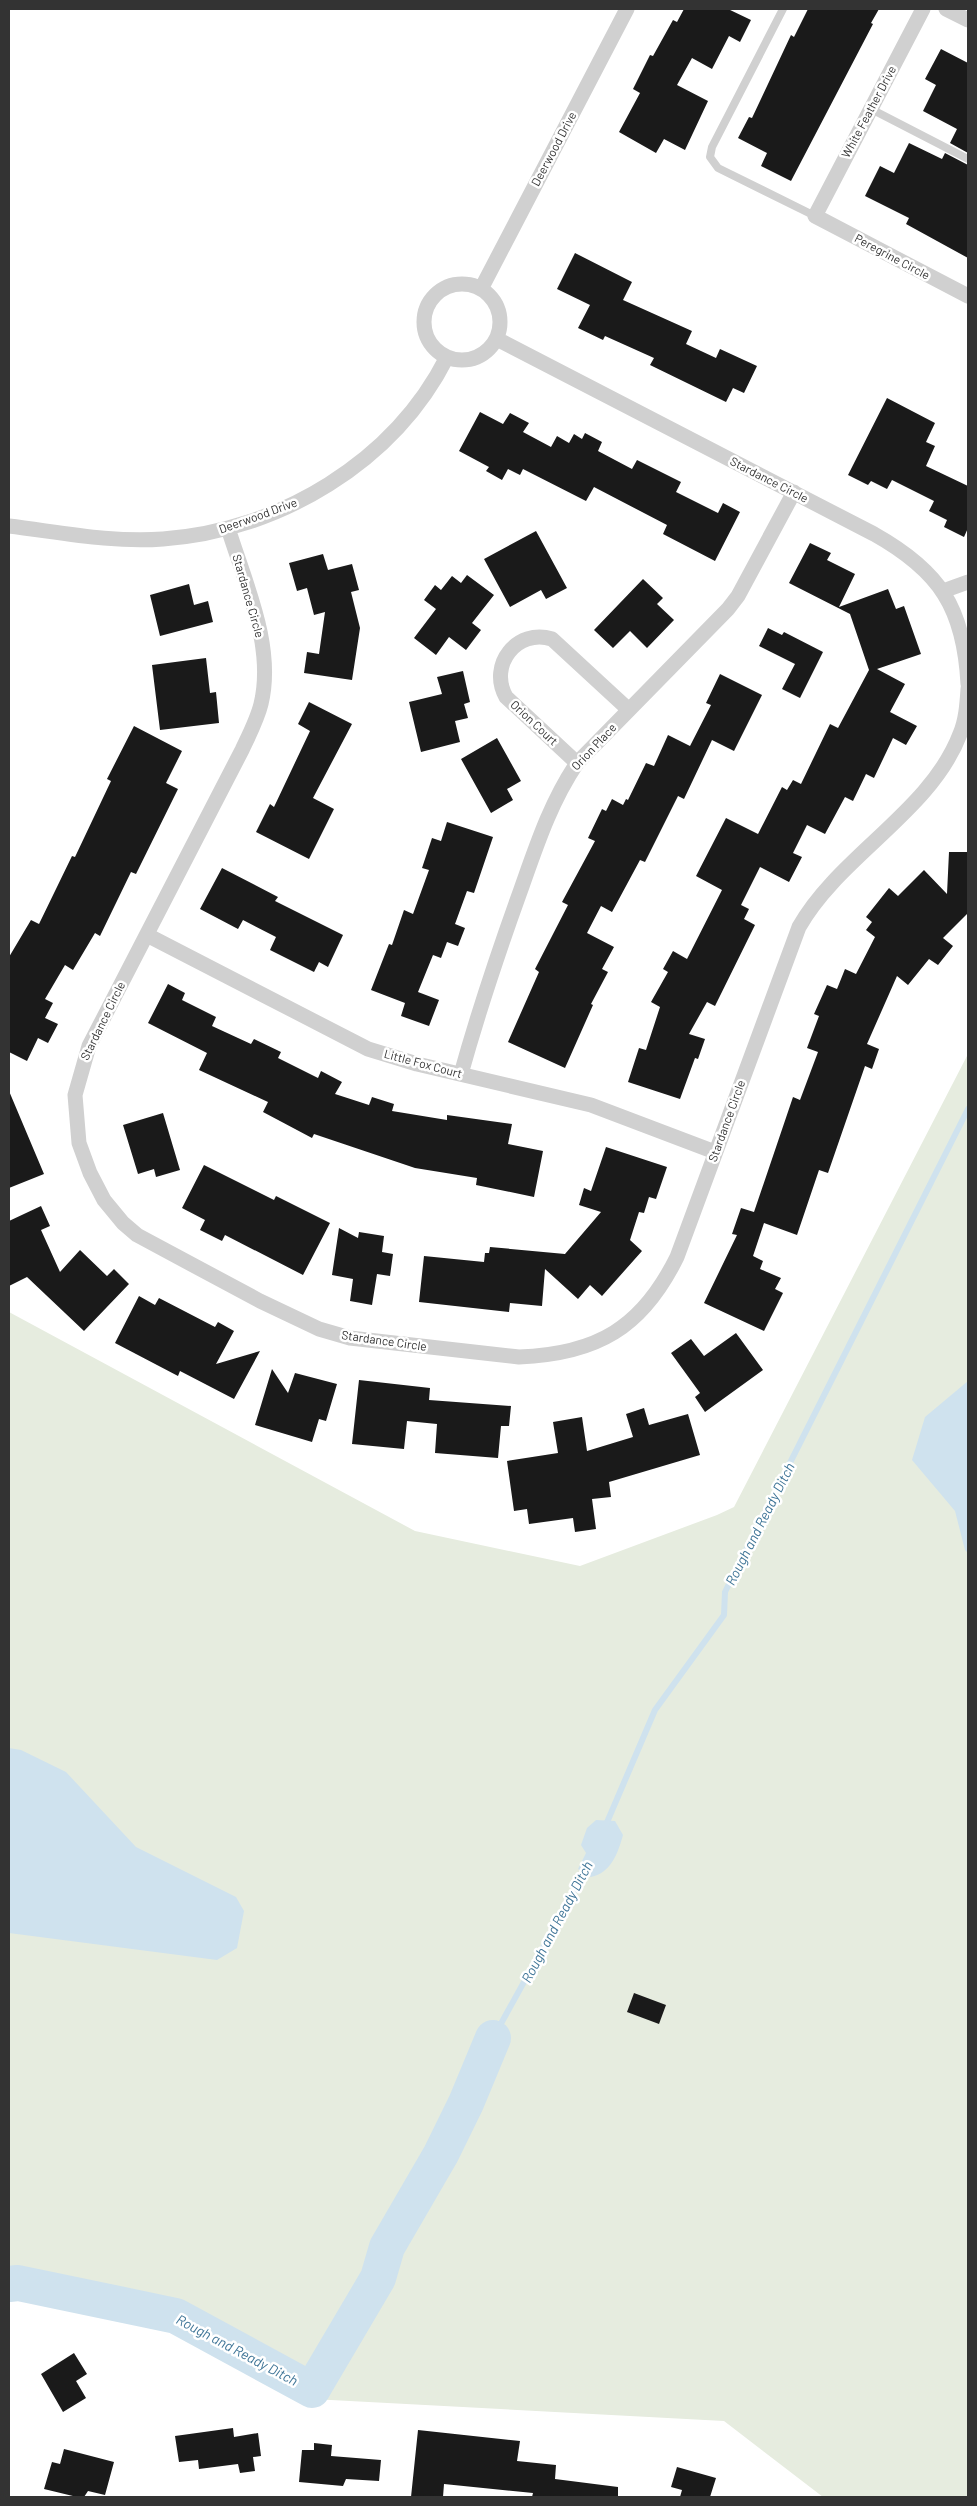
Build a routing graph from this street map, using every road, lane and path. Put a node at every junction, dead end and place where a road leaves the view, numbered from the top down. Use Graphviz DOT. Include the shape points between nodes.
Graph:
graph roads {
  1 [pos="627,9"];
  2 [pos="783,9"];
  3 [pos="923,9"];
  4 [pos="946,9"];
  5 [pos="968,20"];
  6 [pos="871,109"];
  7 [pos="968,159"];
  8 [pos="815,216"];
  9 [pos="481,289"];
  10 [pos="968,296"];
  11 [pos="496,339"];
  12 [pos="447,357"];
  13 [pos="794,492"];
  14 [pos="9,526"];
  15 [pos="228,528"];
  16 [pos="968,582"];
  17 [pos="943,592"];
  18 [pos="968,658"];
  19 [pos="968,684"];
  20 [pos="968,689"];
  21 [pos="629,710"];
  22 [pos="577,763"];
  23 [pos="147,935"];
  24 [pos="460,1074"];
  25 [pos="715,1152"];
  1 -- 9 [label="street, Deerwood Drive"];
  2 -- 8 [label="lane" via="712,147 710,157 721,170"];
  3 -- 6 [label="street, White Feather Drive"];
  4 -- 5 [label="street"];
  6 -- 7 [label="lane"];
  6 -- 8 [label="street, White Feather Drive"];
  8 -- 10 [label="street, Peregrine Circle"];
  9 -- 11 [label="street" via="490,296 498,311 500,328"];
  9 -- 12 [label="street" via="470,285 448,287 439,292 426,310 426,333 430,343"];
  11 -- 12 [label="street" via="491,347 475,358"];
  11 -- 13 [label="street, Stardance Circle"];
  12 -- 15 [label="street, Deerwood Drive" via="430,386 400,424 347,472 299,502"];
  13 -- 17 [label="street, Stardance Circle" via="882,538 912,558"];
  13 -- 21 [label="street, Orion Place" via="734,603"];
  14 -- 15 [label="street, Deerwood Drive" via="127,539 196,536"];
  15 -- 23 [label="street, Stardance Circle" via="263,649 261,703 242,750"];
  16 -- 17 [label="street"];
  17 -- 18 [label="street, Stardance Circle" via="959,626"];
  18 -- 19 [label="street, Stardance Circle"];
  20 -- 25 [label="street, Stardance Circle" via="960,734 938,774 822,895 799,927"];
  21 -- 22 [label="street, Orion Place"];
  21 -- 22 [label="street, Orion Court" via="552,639 530,637 510,650 500,670 503,692"];
  22 -- 24 [label="street, Orion Place" via="560,789 540,837 481,1000"];
  23 -- 24 [label="street, Little Fox Court" via="368,1049"];
  23 -- 25 [label="street, Stardance Circle" via="93,1038 77,1082 74,1094 76,1127 87,1166 112,1211 137,1235 319,1329 350,1338 518,1357 556,1354 592,1344 633,1318 663,1285 677,1257"];
  24 -- 25 [label="street, Little Fox Court" via="591,1105"];
}
